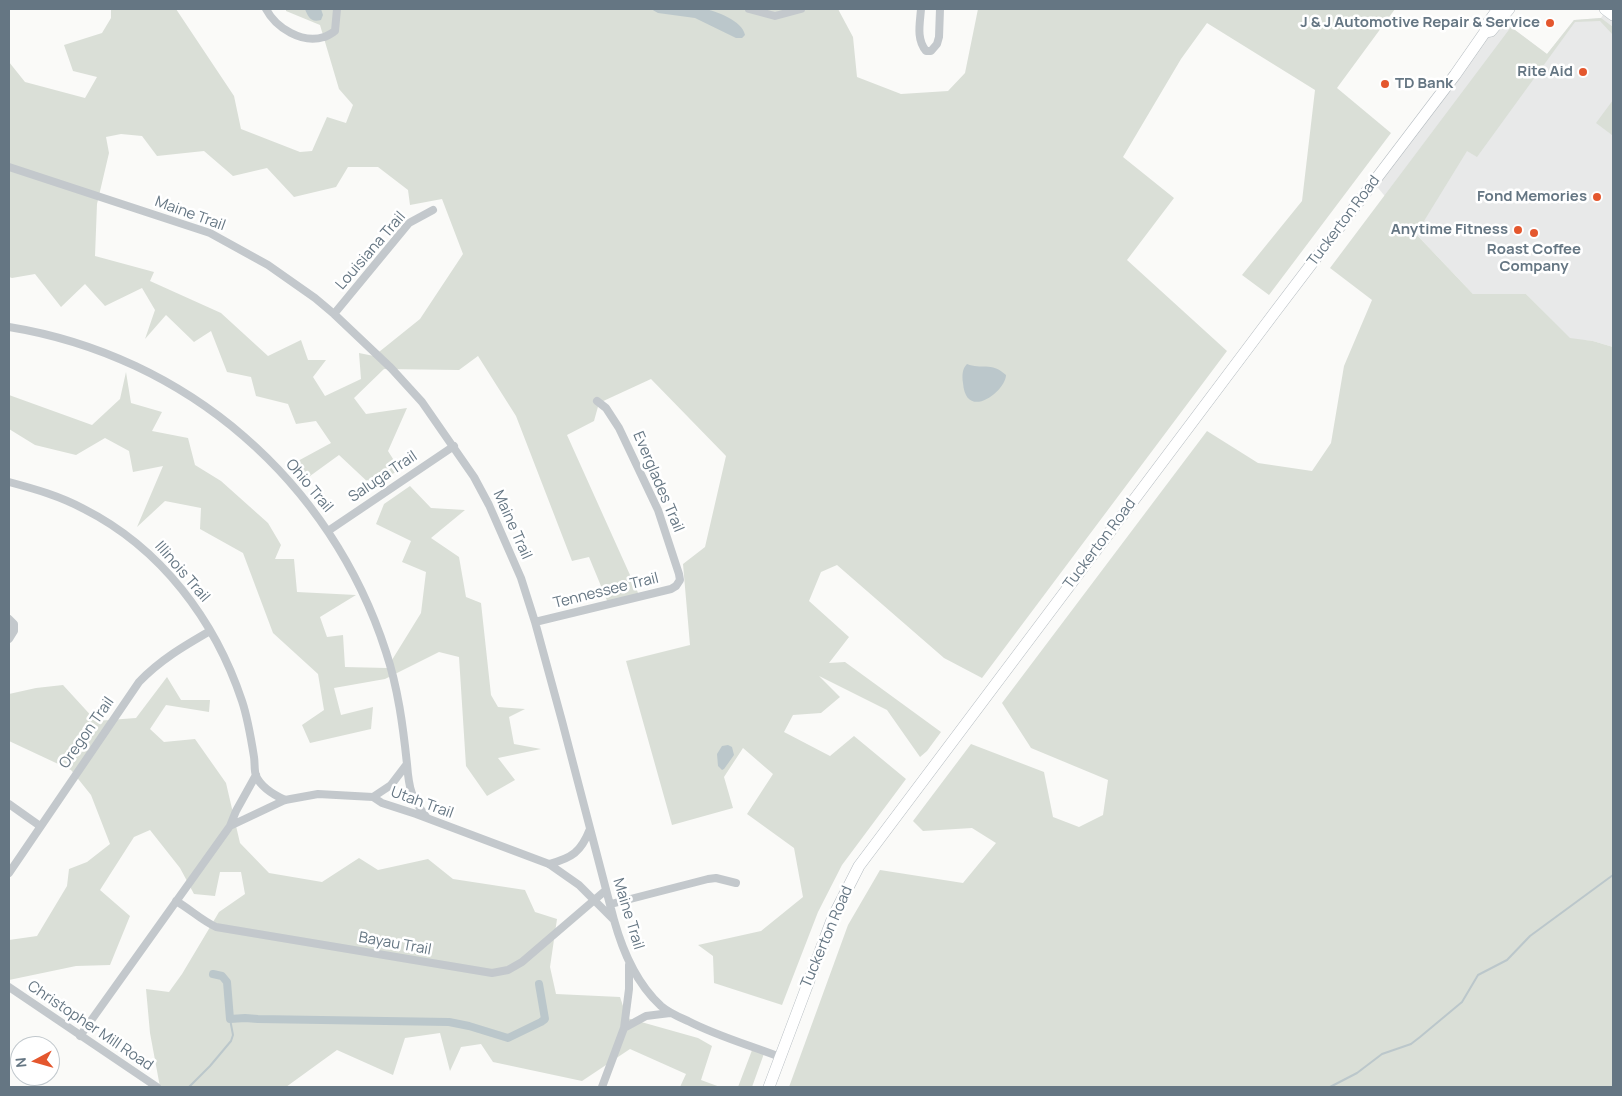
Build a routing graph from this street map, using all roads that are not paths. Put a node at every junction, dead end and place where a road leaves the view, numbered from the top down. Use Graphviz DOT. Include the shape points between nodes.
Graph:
graph roads {
  1 [pos="266,9"];
  2 [pos="337,9"];
  3 [pos="749,9"];
  4 [pos="801,9"];
  5 [pos="921,9"];
  6 [pos="940,9"];
  7 [pos="1498,9"];
  8 [pos="1509,9"];
  9 [pos="1605,9"];
  10 [pos="1613,14"];
  11 [pos="1485,32"];
  12 [pos="9,167"];
  13 [pos="433,210"];
  14 [pos="334,314"];
  15 [pos="9,327"];
  16 [pos="597,401"];
  17 [pos="454,446"];
  18 [pos="9,482"];
  19 [pos="328,531"];
  20 [pos="680,580"];
  21 [pos="9,620"];
  22 [pos="535,622"];
  23 [pos="210,630"];
  24 [pos="9,639"];
  25 [pos="407,764"];
  26 [pos="256,775"];
  27 [pos="374,797"];
  28 [pos="284,800"];
  29 [pos="9,804"];
  30 [pos="429,820"];
  31 [pos="40,826"];
  32 [pos="230,826"];
  33 [pos="590,830"];
  34 [pos="549,864"];
  35 [pos="9,873"];
  36 [pos="736,883"];
  37 [pos="606,890"];
  38 [pos="594,899"];
  39 [pos="176,900"];
  40 [pos="611,904"];
  41 [pos="614,920"];
  42 [pos="629,963"];
  43 [pos="9,988"];
  44 [pos="670,1013"];
  45 [pos="624,1028"];
  46 [pos="80,1036"];
  47 [pos="780,1057"];
  48 [pos="157,1087"];
  49 [pos="602,1087"];
  50 [pos="769,1087"];
  1 -- 2 [label="street" via="279,27 308,38 325,37 335,31"];
  3 -- 4 [label="street" via="775,16"];
  5 -- 6 [label="street" via="921,45 926,51 937,44"];
  7 -- 11 [label="main road, Tuckerton Road"];
  8 -- 11 [label="main road, Tuckerton Road" via="1492,31"];
  9 -- 10 [label="main road"];
  11 -- 47 [label="main road, Tuckerton Road" via="859,866 833,917"];
  12 -- 14 [label="street, Maine Trail" via="210,233 279,271"];
  13 -- 14 [label="street, Louisiana Trail" via="409,223"];
  14 -- 17 [label="street, Maine Trail" via="397,374"];
  15 -- 19 [label="street, Ohio Trail" via="91,347 182,390 250,441 285,476"];
  16 -- 20 [label="street, Everglades Trail" via="606,408 619,428 658,510"];
  17 -- 19 [label="street, Saluga Trail"];
  17 -- 22 [label="street, Maine Trail" via="489,505 521,578"];
  18 -- 23 [label="street, Illinois Trail" via="84,508 134,540 176,581"];
  19 -- 25 [label="street, Ohio Trail" via="356,580 387,654 402,721"];
  20 -- 22 [label="street, Tennessee Trail" via="671,589"];
  21 -- 24 [label="street" via="14,624"];
  22 -- 33 [label="street, Maine Trail"];
  23 -- 26 [label="street, Illinois Trail" via="234,677 242,701"];
  23 -- 31 [label="street, Oregon Trail" via="172,652 139,682"];
  25 -- 27 [label="street" via="391,784"];
  25 -- 30 [label="street, Ohio Trail" via="414,800"];
  26 -- 28 [label="street" via="266,789"];
  26 -- 32 [label="street, Utah Trail"];
  27 -- 28 [label="street, Utah Trail" via="318,794"];
  27 -- 30 [label="street, Utah Trail"];
  28 -- 32 [label="street, Utah Trail"];
  29 -- 31 [label="street"];
  30 -- 34 [label="street, Utah Trail"];
  31 -- 35 [label="street, Oregon Trail"];
  32 -- 39 [label="street, Utah Trail"];
  33 -- 34 [label="street" via="574,854 566,860"];
  33 -- 37 [label="street, Maine Trail"];
  34 -- 38 [label="street, Utah Trail"];
  36 -- 40 [label="street" via="716,878"];
  37 -- 38 [label="street"];
  37 -- 40 [label="street, Maine Trail"];
  38 -- 39 [label="street, Bayau Trail" via="522,962 492,974 216,927 207,924"];
  38 -- 41 [label="street, Utah Trail"];
  39 -- 46 [label="street, Utah Trail"];
  40 -- 41 [label="street, Maine Trail"];
  41 -- 42 [label="street, Maine Trail"];
  42 -- 44 [label="street, Maine Trail" via="652,996"];
  42 -- 45 [label="street"];
  43 -- 46 [label="street, Christopher Mill Road"];
  44 -- 45 [label="street" via="646,1016"];
  44 -- 47 [label="street, Maine Trail" via="709,1032"];
  45 -- 49 [label="street"];
  46 -- 48 [label="street, Christopher Mill Road"];
  47 -- 50 [label="main road, Tuckerton Road"];
}
